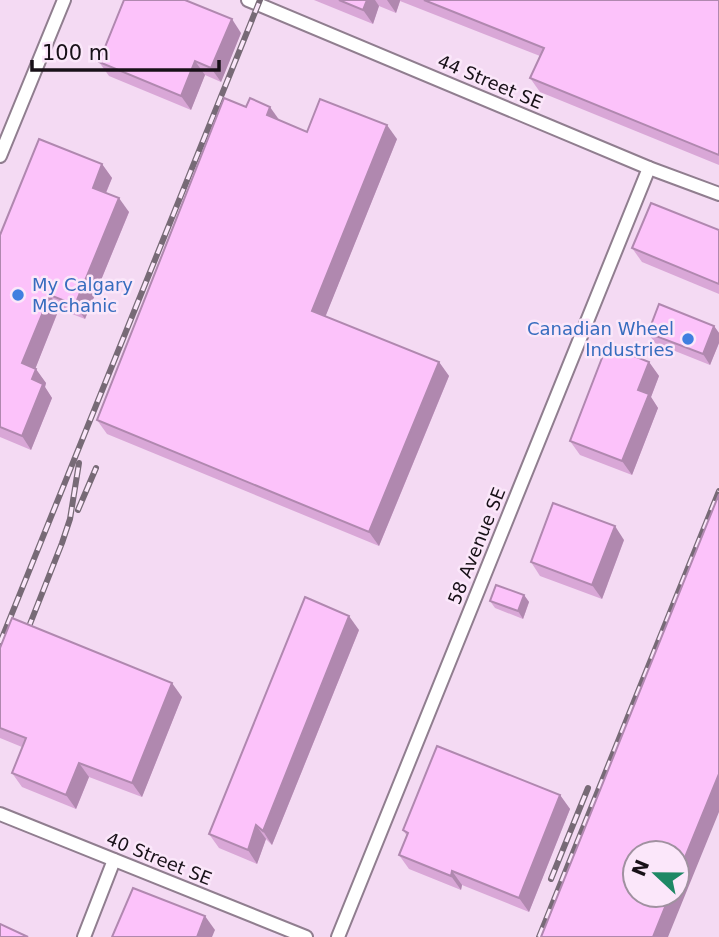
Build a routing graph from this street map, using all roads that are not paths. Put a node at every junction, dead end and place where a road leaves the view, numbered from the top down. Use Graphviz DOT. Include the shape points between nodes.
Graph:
graph roads {
  1 [pos="64,0"];
  2 [pos="248,0"];
  3 [pos="0,156"];
  4 [pos="649,168"];
  5 [pos="719,194"];
  6 [pos="0,814"];
  7 [pos="114,860"];
  8 [pos="84,937"];
  9 [pos="306,937"];
  10 [pos="338,937"];
  1 -- 3 [label="street"];
  2 -- 4 [label="street, 44 Street SE"];
  4 -- 5 [label="street, 44 Street SE"];
  4 -- 10 [label="street, 58 Avenue SE"];
  6 -- 7 [label="street, 40 Street SE"];
  7 -- 8 [label="street"];
  7 -- 9 [label="street, 40 Street SE"];
}
